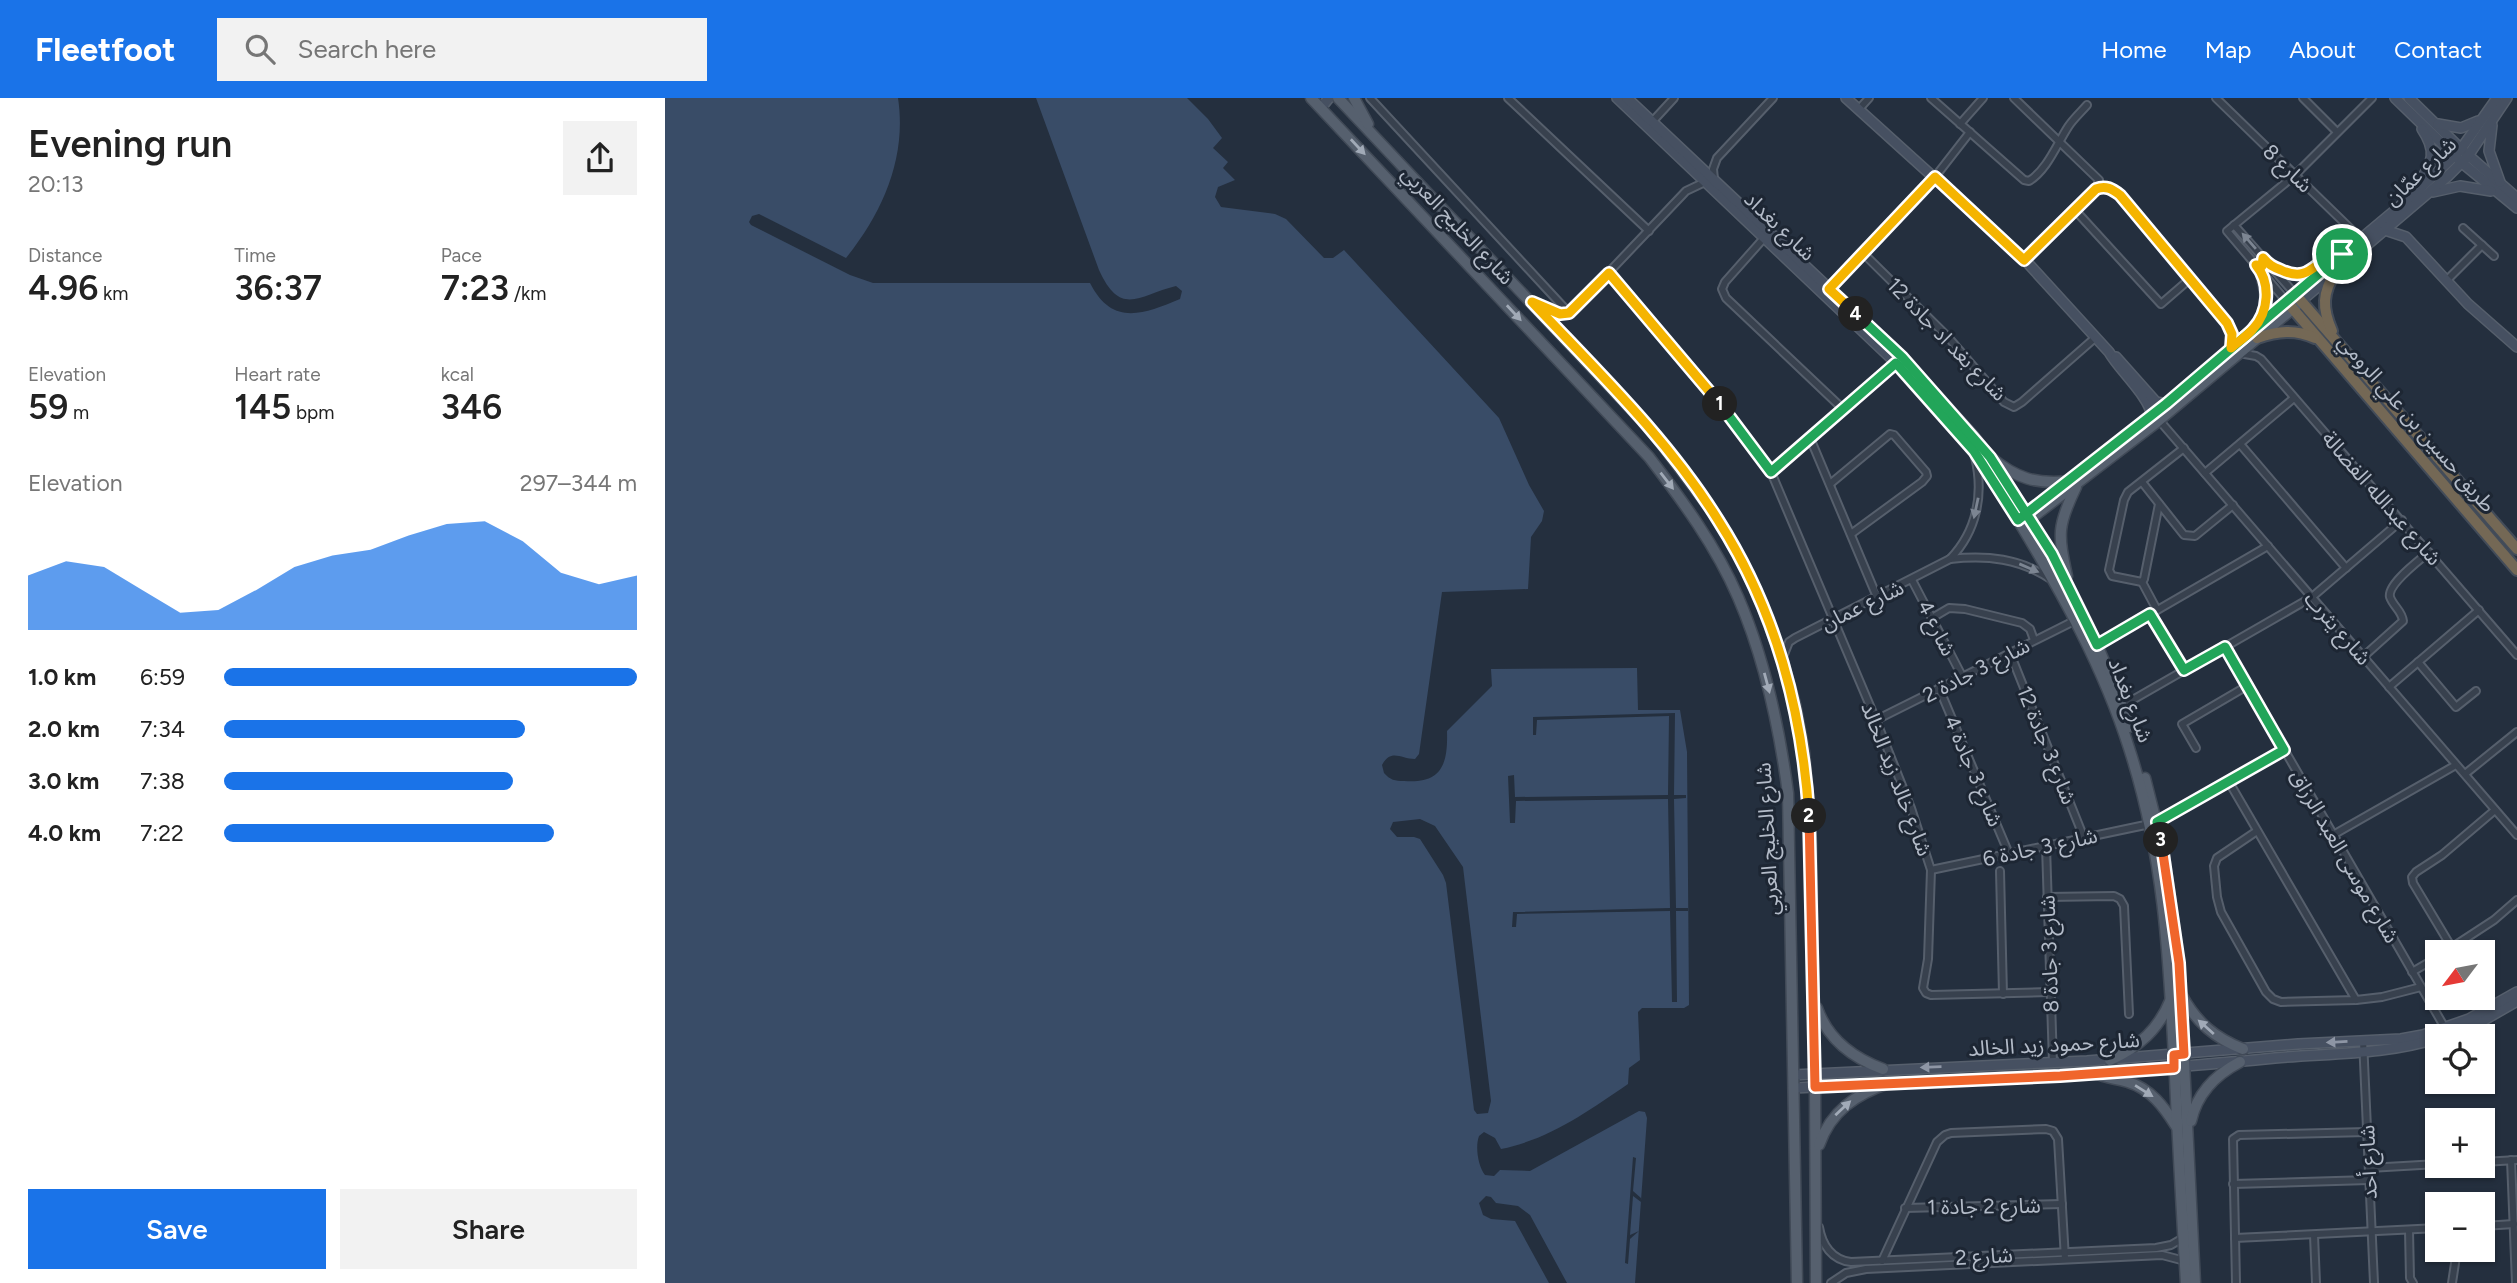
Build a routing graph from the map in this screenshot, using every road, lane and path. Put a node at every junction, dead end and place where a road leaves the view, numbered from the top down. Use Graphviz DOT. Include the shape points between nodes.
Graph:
graph roads {
  1 [pos="1329,98"];
  2 [pos="1338,98"];
  3 [pos="1354,98"];
  4 [pos="1370,98"];
  5 [pos="1508,98"];
  6 [pos="1617,98"];
  7 [pos="1627,98"];
  8 [pos="1674,98"];
  9 [pos="1773,98"];
  10 [pos="1846,98"];
  11 [pos="1868,98"];
  12 [pos="1931,98"];
  13 [pos="1983,98"];
  14 [pos="2014,98"];
  15 [pos="2216,98"];
  16 [pos="2303,98"];
  17 [pos="2372,98"];
  18 [pos="2396,98"];
  19 [pos="2497,98"];
  20 [pos="2507,98"];
  21 [pos="1313,99"];
  22 [pos="2408,103"];
  23 [pos="2087,105"];
  24 [pos="1321,108"];
  25 [pos="1859,109"];
  26 [pos="2488,119"];
  27 [pos="1652,122"];
  28 [pos="2434,122"];
  29 [pos="1960,124"];
  30 [pos="1970,132"];
  31 [pos="2337,132"];
  32 [pos="1376,140"];
  33 [pos="2061,141"];
  34 [pos="2461,156"];
  35 [pos="1717,159"];
  36 [pos="1694,167"];
  37 [pos="2295,175"];
  38 [pos="1935,177"];
  39 [pos="1710,181"];
  40 [pos="2096,189"];
  41 [pos="2499,189"];
  42 [pos="1686,191"];
  43 [pos="2425,195"];
  44 [pos="2412,196"];
  45 [pos="2517,198"];
  46 [pos="2517,208"];
  47 [pos="2075,210"];
  48 [pos="2402,215"];
  49 [pos="2234,225"];
  50 [pos="2463,228"];
  51 [pos="2385,230"];
  52 [pos="1649,231"];
  53 [pos="2406,236"];
  54 [pos="1764,238"];
  55 [pos="2360,238"];
  56 [pos="2481,245"];
  57 [pos="1864,254"];
  58 [pos="2342,254"];
  59 [pos="2494,256"];
  60 [pos="2263,258"];
  61 [pos="2024,260"];
  62 [pos="2272,267"];
  63 [pos="2258,268"];
  64 [pos="2336,271"];
  65 [pos="1609,273"];
  66 [pos="2191,278"];
  67 [pos="2447,280"];
  68 [pos="1829,289"];
  69 [pos="2294,301"];
  70 [pos="1532,302"];
  71 [pos="1569,313"];
  72 [pos="2256,333"];
  73 [pos="2096,337"];
  74 [pos="2335,340"];
  75 [pos="2321,341"];
  76 [pos="2517,346"];
  77 [pos="2235,350"];
  78 [pos="2109,352"];
  79 [pos="1896,363"];
  80 [pos="2368,378"];
  81 [pos="2359,386"];
  82 [pos="2294,398"];
  83 [pos="2166,404"];
  84 [pos="1843,409"];
  85 [pos="2156,418"];
  86 [pos="1810,438"];
  87 [pos="2240,444"];
  88 [pos="2184,448"];
  89 [pos="1974,451"];
  90 [pos="1649,457"];
  91 [pos="1990,457"];
  92 [pos="2420,457"];
  93 [pos="1771,472"];
  94 [pos="2205,473"];
  95 [pos="2074,482"];
  96 [pos="2142,482"];
  97 [pos="1830,484"];
  98 [pos="1699,493"];
  99 [pos="2159,504"];
  100 [pos="2233,505"];
  101 [pos="2024,520"];
  102 [pos="2402,520"];
  103 [pos="2497,526"];
  104 [pos="1851,534"];
  105 [pos="2267,546"];
  106 [pos="2515,546"];
  107 [pos="2498,547"];
  108 [pos="2429,552"];
  109 [pos="2517,557"];
  110 [pos="1950,559"];
  111 [pos="2346,568"];
  112 [pos="2517,570"];
  113 [pos="1912,580"];
  114 [pos="2142,582"];
  115 [pos="2056,583"];
  116 [pos="2071,590"];
  117 [pos="1877,597"];
  118 [pos="2312,597"];
  119 [pos="2157,610"];
  120 [pos="2479,610"];
  121 [pos="2150,614"];
  122 [pos="1932,618"];
  123 [pos="1832,619"];
  124 [pos="2076,620"];
  125 [pos="2034,640"];
  126 [pos="2097,645"];
  127 [pos="2225,647"];
  128 [pos="2010,653"];
  129 [pos="2517,654"];
  130 [pos="2363,657"];
  131 [pos="1782,659"];
  132 [pos="2419,662"];
  133 [pos="2184,670"];
  134 [pos="1962,676"];
  135 [pos="2247,686"];
  136 [pos="2389,687"];
  137 [pos="1939,688"];
  138 [pos="2476,691"];
  139 [pos="2122,706"];
  140 [pos="1876,720"];
  141 [pos="2517,733"];
  142 [pos="2196,748"];
  143 [pos="2284,750"];
  144 [pos="2456,765"];
  145 [pos="2465,774"];
  146 [pos="2229,782"];
  147 [pos="2495,810"];
  148 [pos="2153,823"];
  149 [pos="2257,831"];
  150 [pos="2333,835"];
  151 [pos="2517,835"];
  152 [pos="2084,838"];
  153 [pos="2046,846"];
  154 [pos="2009,854"];
  155 [pos="1931,870"];
  156 [pos="2000,871"];
  157 [pos="2047,897"];
  158 [pos="2517,900"];
  159 [pos="2443,940"];
  160 [pos="2463,940"];
  161 [pos="2425,965"];
  162 [pos="2413,972"];
  163 [pos="2421,987"];
  164 [pos="2049,992"];
  165 [pos="2517,992"];
  166 [pos="2003,993"];
  167 [pos="2176,994"];
  168 [pos="1814,997"];
  169 [pos="2356,1000"];
  170 [pos="2517,1001"];
  171 [pos="2512,1008"];
  172 [pos="2130,1014"];
  173 [pos="2441,1024"];
  174 [pos="2460,1024"];
  175 [pos="2467,1024"];
  176 [pos="2425,1035"];
  177 [pos="2425,1041"];
  178 [pos="2363,1046"];
  179 [pos="2243,1049"];
  180 [pos="2179,1054"];
  181 [pos="2110,1060"];
  182 [pos="2240,1062"];
  183 [pos="2053,1063"];
  184 [pos="2180,1067"];
  185 [pos="1883,1069"];
  186 [pos="2096,1073"];
  187 [pos="1815,1074"];
  188 [pos="1793,1075"];
  189 [pos="1889,1083"];
  190 [pos="1815,1087"];
  191 [pos="1793,1088"];
  192 [pos="2178,1129"];
  193 [pos="2367,1132"];
  194 [pos="2188,1135"];
  195 [pos="1816,1152"];
  196 [pos="2514,1160"];
  197 [pos="2495,1161"];
  198 [pos="2425,1165"];
  199 [pos="2369,1168"];
  200 [pos="2369,1180"];
  201 [pos="2233,1184"];
  202 [pos="2062,1205"];
  203 [pos="1905,1208"];
  204 [pos="1816,1210"];
  205 [pos="2514,1224"];
  206 [pos="2495,1225"];
  207 [pos="2425,1229"];
  208 [pos="2409,1230"];
  209 [pos="2371,1233"];
  210 [pos="2314,1235"];
  211 [pos="2183,1238"];
  212 [pos="2235,1238"];
  213 [pos="2065,1256"];
  214 [pos="2185,1261"];
  215 [pos="2455,1262"];
  216 [pos="1885,1263"];
  217 [pos="2517,1280"];
  218 [pos="1797,1283"];
  219 [pos="1816,1283"];
  220 [pos="1831,1283"];
  221 [pos="2186,1283"];
  222 [pos="2195,1283"];
  223 [pos="2237,1283"];
  224 [pos="2316,1283"];
  225 [pos="2374,1283"];
  226 [pos="2413,1283"];
  227 [pos="2452,1283"];
  1 -- 24 [label="main road"];
  2 -- 32 [label="main road, شارع الخليج العربي"];
  3 -- 32 [label="main road"];
  4 -- 71 [label="street"];
  5 -- 52 [label="street"];
  6 -- 36 [label="main road, شارع بغداد"];
  7 -- 27 [label="main road, شارع بغداد"];
  8 -- 27 [label="street"];
  9 -- 35 [label="street"];
  10 -- 25 [label="main road"];
  11 -- 25 [label="street"];
  12 -- 29 [label="street"];
  13 -- 29 [label="street"];
  14 -- 33 [label="street"];
  15 -- 37 [label="street, شارع 8"];
  16 -- 31 [label="street"];
  17 -- 31 [label="street"];
  18 -- 22 [label="main road"];
  19 -- 26 [label="main road, شارع عمّان"];
  20 -- 26 [label="main road, شارع عمّان"];
  21 -- 24 [label="main road, شارع الخليج العربي"];
  22 -- 28 [label="main road"];
  22 -- 34 [label="main road"];
  22 -- 44 [label="main road" via="2432,150 2429,168"];
  23 -- 33 [label="street"];
  24 -- 90 [label="main road, شارع الخليج العربي, one-way"];
  25 -- 38 [label="main road"];
  26 -- 28 [label="main road" via="2461,128"];
  26 -- 34 [label="main road, شارع عمّان"];
  26 -- 41 [label="main road" via="2489,151"];
  27 -- 36 [label="main road, شارع بغداد"];
  28 -- 34 [label="main road"];
  29 -- 30 [label="street"];
  30 -- 33 [label="street" via="2027,181"];
  30 -- 38 [label="street"];
  31 -- 37 [label="street"];
  32 -- 70 [label="main road, شارع الخليج العربي"];
  33 -- 40 [label="street" via="2097,175"];
  34 -- 41 [label="main road"];
  34 -- 43 [label="main road, شارع عمّان"];
  34 -- 44 [label="main road, شارع عمّان"];
  35 -- 36 [label="street"];
  35 -- 39 [label="street"];
  36 -- 39 [label="main road, شارع بغداد"];
  36 -- 42 [label="street"];
  37 -- 49 [label="street"];
  37 -- 55 [label="street, شارع 8"];
  38 -- 57 [label="street"];
  38 -- 61 [label="main road"];
  39 -- 42 [label="street"];
  39 -- 54 [label="main road, شارع بغداد"];
  39 -- 68 [label="main road, شارع بغداد"];
  40 -- 47 [label="street"];
  40 -- 66 [label="street" via="2107,187 2120,195"];
  41 -- 43 [label="main road" via="2447,187"];
  41 -- 45 [label="main road"];
  41 -- 46 [label="main road"];
  42 -- 52 [label="street"];
  43 -- 48 [label="main road, شارع عمّان"];
  44 -- 55 [label="main road, شارع عمّان"];
  47 -- 61 [label="street"];
  47 -- 66 [label="street" via="2161,304"];
  48 -- 51 [label="main road, شارع عمّان"];
  48 -- 53 [label="main road"];
  60 -- 49 [label="street, one-way"];
  49 -- 63 [label="street" via="2227,231"];
  50 -- 56 [label="street"];
  51 -- 53 [label="main road"];
  51 -- 64 [label="main road, شارع عمّان"];
  52 -- 65 [label="street"];
  53 -- 67 [label="main road"];
  54 -- 79 [label="main road, شارع بغداد"];
  54 -- 84 [label="street" via="1721,289"];
  55 -- 58 [label="main road, شارع عمّان"];
  56 -- 59 [label="street"];
  56 -- 67 [label="street"];
  57 -- 68 [label="street"];
  57 -- 73 [label="street, شارع بغد اد جادة 12" via="1948,337 2004,402 2014,407"];
  58 -- 62 [label="main road" via="2300,275"];
  58 -- 69 [label="main road, شارع عمّان"];
  60 -- 62 [label="street"];
  60 -- 63 [label="street"];
  61 -- 73 [label="main road"];
  62 -- 69 [label="street"];
  63 -- 69 [label="street"];
  63 -- 72 [label="main road" via="2267,301"];
  64 -- 69 [label="main road, شارع عمّان"];
  64 -- 74 [label="highway" via="2323,302"];
  65 -- 71 [label="street"];
  65 -- 93 [label="street, شارع خالد زيد الخالد" via="1708,387"];
  66 -- 77 [label="street" via="2231,329"];
  67 -- 76 [label="main road"];
  68 -- 91 [label="main road, شارع بغداد" via="1902,357"];
  69 -- 72 [label="main road, شارع عمّان"];
  69 -- 74 [label="highway, طريق حسين بن علي الرومي"];
  69 -- 75 [label="highway, طريق حسين بن علي الرومي"];
  70 -- 71 [label="street" via="1560,314"];
  70 -- 98 [label="main road, شارع الخليج العربي" via="1652,431"];
  72 -- 75 [label="highway" via="2291,331"];
  72 -- 77 [label="main road, شارع عمّان"];
  73 -- 78 [label="main road"];
  74 -- 80 [label="highway, طريق حسين بن علي الرومي"];
  75 -- 81 [label="highway, طريق حسين بن علي الرومي"];
  77 -- 82 [label="street, شارع عبدالله الفضالة" via="2256,356"];
  77 -- 83 [label="main road, شارع عمّان"];
  77 -- 85 [label="main road, شارع عمّان"];
  78 -- 83 [label="main road" via="2156,402"];
  78 -- 85 [label="main road"];
  79 -- 84 [label="street"];
  79 -- 89 [label="main road, شارع بغداد"];
  80 -- 81 [label="highway"];
  80 -- 103 [label="highway, طريق حسين بن علي الرومي"];
  81 -- 92 [label="highway, طريق حسين بن علي الرومي"];
  82 -- 87 [label="street"];
  82 -- 102 [label="street, شارع عبدالله الفضالة"];
  83 -- 85 [label="main road, شارع عمّان"];
  84 -- 86 [label="street"];
  85 -- 88 [label="street, شارع يثرب"];
  85 -- 95 [label="main road, شارع عمّان"];
  86 -- 93 [label="street"];
  86 -- 97 [label="street"];
  87 -- 94 [label="street"];
  87 -- 111 [label="street"];
  88 -- 94 [label="street, شارع يثرب"];
  88 -- 96 [label="street"];
  89 -- 101 [label="main road, شارع بغداد"];
  89 -- 110 [label="street, شارع عمان, one-way" via="1977,509 1963,545"];
  90 -- 98 [label="main road" via="1652,450 1660,449"];
  90 -- 188 [label="main road, شارع الخليج العربي, one-way" via="1713,548 1737,595 1757,645 1779,733 1788,806"];
  91 -- 95 [label="main road" via="2026,480"];
  91 -- 101 [label="main road, شارع بغداد"];
  92 -- 103 [label="highway" via="2436,467 2491,531"];
  92 -- 107 [label="highway, طريق حسين بن علي الرومي"];
  93 -- 123 [label="street, شارع خالد زيد الخالد"];
  94 -- 100 [label="street, شارع يثرب"];
  95 -- 101 [label="main road, شارع عمّان"];
  95 -- 116 [label="main road" via="2059,532"];
  96 -- 99 [label="street"];
  96 -- 114 [label="street" via="2126,495 2109,570 2112,576"];
  97 -- 104 [label="street"];
  97 -- 104 [label="street" via="1890,434 1926,472 1922,482"];
  98 -- 131 [label="main road, شارع الخليج العربي" via="1743,563"];
  99 -- 100 [label="street" via="2190,537"];
  99 -- 114 [label="street"];
  100 -- 105 [label="street, شارع يثرب"];
  101 -- 115 [label="main road, شارع بغداد"];
  101 -- 116 [label="main road, شارع بغداد"];
  102 -- 108 [label="street, شارع عبدالله الفضالة"];
  102 -- 111 [label="street"];
  103 -- 106 [label="highway, طريق حسين بن علي الرومي"];
  104 -- 117 [label="street"];
  105 -- 118 [label="street, شارع يثرب"];
  105 -- 119 [label="street"];
  107 -- 109 [label="highway" via="2503,541"];
  107 -- 112 [label="highway, طريق حسين بن علي الرومي"];
  108 -- 120 [label="street, شارع عبدالله الفضالة"];
  108 -- 130 [label="street" via="2390,591 2403,621"];
  110 -- 113 [label="street, شارع عمان"];
  110 -- 115 [label="street, شارع عمان, one-way" via="1993,557 2031,568"];
  111 -- 118 [label="street"];
  113 -- 117 [label="street, شارع عمان"];
  113 -- 122 [label="street, شارع 4"];
  114 -- 119 [label="street"];
  115 -- 124 [label="main road, شارع بغداد"];
  116 -- 126 [label="main road, شارع بغداد"];
  117 -- 123 [label="street, شارع عمان"];
  118 -- 127 [label="street"];
  118 -- 130 [label="street, شارع يثرب"];
  119 -- 121 [label="street"];
  120 -- 129 [label="street, شارع عبدالله الفضالة"];
  120 -- 132 [label="street"];
  121 -- 126 [label="street"];
  121 -- 133 [label="street"];
  122 -- 125 [label="street" via="1949,608 1965,609 2022,623"];
  122 -- 134 [label="street, شارع 4"];
  123 -- 131 [label="street, شارع عمان" via="1789,642"];
  123 -- 140 [label="street, شارع خالد زيد الخالد"];
  124 -- 125 [label="street, شارع 3 جادة 2"];
  124 -- 148 [label="main road, شارع بغداد" via="2123,729"];
  125 -- 128 [label="street, شارع 3 جادة 2"];
  126 -- 139 [label="main road, شارع بغداد"];
  127 -- 133 [label="street"];
  127 -- 135 [label="street, شارع موسى العبد الرزاق"];
  128 -- 134 [label="street, شارع 3 جادة 2"];
  128 -- 152 [label="street, شارع 3 جادة 12"];
  130 -- 136 [label="street, شارع يثرب"];
  131 -- 168 [label="main road, شارع الخليج العربي" via="1804,752"];
  132 -- 136 [label="street"];
  132 -- 138 [label="street" via="2456,707"];
  133 -- 139 [label="street"];
  134 -- 137 [label="street, شارع 3 جادة 2"];
  135 -- 142 [label="street" via="2182,724"];
  135 -- 143 [label="street, شارع موسى العبد الرزاق"];
  136 -- 144 [label="street, شارع يثرب"];
  137 -- 140 [label="street, شارع 3 جادة 2"];
  137 -- 154 [label="street, شارع 3 جادة 4"];
  139 -- 148 [label="main road, شارع بغداد"];
  140 -- 155 [label="street, شارع خالد زيد الخالد"];
  141 -- 145 [label="street"];
  143 -- 146 [label="street, شارع 3 جادة 6"];
  143 -- 150 [label="street, شارع موسى العبد الرزاق"];
  144 -- 145 [label="street, شارع يثرب"];
  144 -- 150 [label="street"];
  145 -- 147 [label="street, شارع يثرب"];
  146 -- 148 [label="street, شارع 3 جادة 6"];
  146 -- 149 [label="street"];
  147 -- 151 [label="street, شارع يثرب"];
  147 -- 159 [label="street" via="2412,877"];
  148 -- 152 [label="street, شارع 3 جادة 6"];
  148 -- 167 [label="main road, شارع بغداد" via="2173,913"];
  149 -- 169 [label="street"];
  149 -- 169 [label="street" via="2217,858 2214,866 2221,912 2266,992 2281,1002"];
  150 -- 162 [label="street, شارع موسى العبد الرزاق"];
  152 -- 153 [label="street, شارع 3 جادة 6"];
  153 -- 154 [label="street, شارع 3 جادة 6"];
  153 -- 157 [label="street, شارع 3 جادة 8"];
  154 -- 155 [label="street, شارع 3 جادة 6"];
  155 -- 166 [label="street, شارع خالد زيد الخالد" via="1923,988 1931,995"];
  156 -- 166 [label="street"];
  157 -- 164 [label="street, شارع 3 جادة 8"];
  157 -- 172 [label="street" via="2114,896 2120,900"];
  158 -- 160 [label="street"];
  161 -- 162 [label="street"];
  162 -- 163 [label="street, شارع موسى العبد الرزاق"];
  163 -- 169 [label="street"];
  163 -- 173 [label="street, شارع موسى العبد الرزاق"];
  164 -- 166 [label="street"];
  164 -- 183 [label="street, شارع 3 جادة 8"];
  165 -- 174 [label="main road, شارع حمود زيد الخالد"];
  179 -- 167 [label="main road, one-way" via="2207,1029"];
  167 -- 180 [label="main road, شارع بغداد"];
  167 -- 181 [label="main road" via="2148,1036"];
  168 -- 185 [label="main road" via="1831,1035 1864,1062"];
  168 -- 187 [label="main road, شارع الخليج العربي"];
  170 -- 171 [label="main road, شارع حمود زيد الخالد"];
  171 -- 175 [label="main road, شارع حمود زيد الخالد"];
  176 -- 178 [label="main road, شارع حمود زيد الخالد"];
  177 -- 178 [label="main road, شارع حمود زيد الخالد" via="2397,1048"];
  178 -- 179 [label="main road, شارع حمود زيد الخالد, one-way"];
  178 -- 182 [label="main road, شارع حمود زيد الخالد"];
  178 -- 193 [label="street, شارع أحد"];
  179 -- 180 [label="main road, شارع حمود زيد الخالد"];
  180 -- 181 [label="main road, شارع حمود زيد الخالد"];
  180 -- 184 [label="main road, شارع بغداد"];
  181 -- 183 [label="main road, شارع حمود زيد الخالد"];
  182 -- 184 [label="main road, شارع حمود زيد الخالد"];
  182 -- 194 [label="main road" via="2205,1089"];
  183 -- 185 [label="main road, شارع حمود زيد الخالد, one-way"];
  184 -- 186 [label="main road, شارع حمود زيد الخالد"];
  184 -- 192 [label="main road, شارع بغداد"];
  184 -- 194 [label="main road, شارع بغداد"];
  185 -- 187 [label="main road, شارع حمود زيد الخالد"];
  186 -- 189 [label="main road, شارع حمود زيد الخالد"];
  186 -- 192 [label="main road, one-way" via="2148,1092"];
  187 -- 188 [label="main road, شارع حمود زيد الخالد"];
  187 -- 190 [label="main road, شارع الخليج العربي"];
  188 -- 191 [label="main road, شارع الخليج العربي"];
  189 -- 190 [label="main road, شارع حمود زيد الخالد"];
  195 -- 189 [label="main road, one-way" via="1843,1107"];
  190 -- 191 [label="main road, شارع حمود زيد الخالد"];
  190 -- 195 [label="main road, شارع الخليج العربي"];
  191 -- 218 [label="main road, شارع الخليج العربي"];
  192 -- 211 [label="main road, شارع بغداد"];
  193 -- 199 [label="street, شارع أحد"];
  193 -- 201 [label="street" via="2237,1136 2231,1144"];
  194 -- 222 [label="main road, شارع بغداد"];
  195 -- 204 [label="main road, شارع الخليج العربي"];
  196 -- 197 [label="street"];
  196 -- 205 [label="street"];
  198 -- 199 [label="street"];
  199 -- 200 [label="street, شارع أحد"];
  200 -- 201 [label="street"];
  200 -- 209 [label="street, شارع أحد"];
  201 -- 212 [label="street"];
  202 -- 203 [label="street, شارع 2 جادة 1"];
  202 -- 203 [label="street, شارع 2 جادة 1" via="2058,1137 2046,1129 1945,1135 1937,1142"];
  202 -- 213 [label="street, شارع 2 جادة 1"];
  203 -- 216 [label="street, شارع 2 جادة 1"];
  204 -- 216 [label="street, شارع 2" via="1823,1242 1836,1258"];
  204 -- 219 [label="main road, شارع الخليج العربي"];
  205 -- 206 [label="street"];
  205 -- 217 [label="street"];
  207 -- 208 [label="street"];
  208 -- 209 [label="street"];
  208 -- 226 [label="street"];
  209 -- 210 [label="street"];
  209 -- 225 [label="street, شارع أحد"];
  210 -- 212 [label="street"];
  210 -- 224 [label="street"];
  211 -- 213 [label="street, شارع 2" via="2156,1248"];
  211 -- 214 [label="main road, شارع بغداد"];
  212 -- 223 [label="street"];
  213 -- 214 [label="street, شارع 2" via="2162,1255"];
  213 -- 216 [label="street, شارع 2"];
  214 -- 221 [label="main road, شارع بغداد"];
  215 -- 227 [label="street"];
  216 -- 220 [label="street, شارع 2" via="1841,1275"];
}
